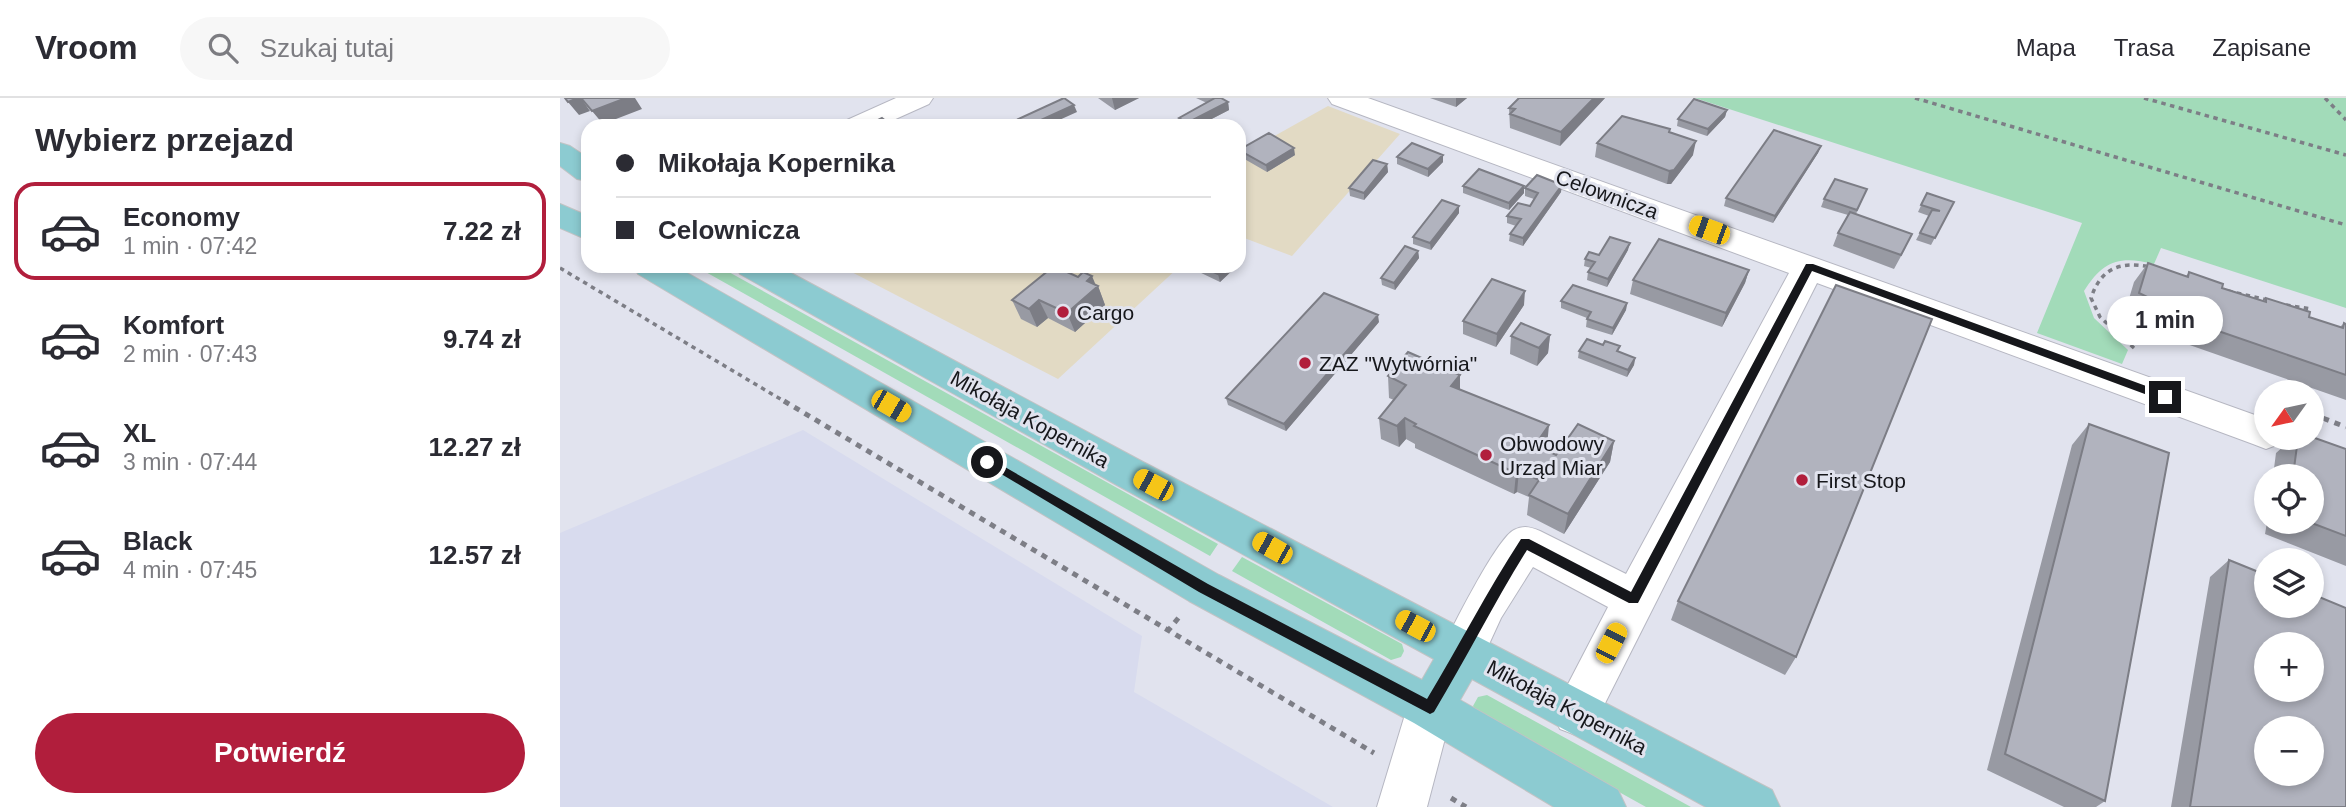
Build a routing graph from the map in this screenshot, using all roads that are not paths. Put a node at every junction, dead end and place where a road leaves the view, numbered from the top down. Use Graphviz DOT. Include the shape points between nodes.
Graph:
graph roads {
  1 [pos="919,98"];
  2 [pos="1342,98"];
  3 [pos="872,119"];
  4 [pos="560,152"];
  5 [pos="581,167"];
  6 [pos="560,214"];
  7 [pos="581,226"];
  8 [pos="1809,266"];
  9 [pos="662,273"];
  10 [pos="765,273"];
  11 [pos="2254,421"];
  12 [pos="1634,599"];
  13 [pos="1463,652"];
  14 [pos="1430,708"];
  15 [pos="1576,713"];
  16 [pos="1407,791"];
  17 [pos="1601,807"];
  18 [pos="1755,807"];
  1 -- 3 [label="street"];
  2 -- 8 [label="street, Celownicza"];
  4 -- 5 [label="main road"];
  6 -- 7 [label="main road"];
  8 -- 11 [label="street, Celownicza"];
  8 -- 12 [label="street"];
  9 -- 14 [label="main road" via="1204,588"];
  10 -- 13 [label="main road, Mikołaja Kopernika"];
  12 -- 13 [label="street" via="1525,542"];
  12 -- 15 [label="street"];
  13 -- 14 [label="main road"];
  13 -- 15 [label="main road, Mikołaja Kopernika"];
  14 -- 16 [label="street"];
  14 -- 17 [label="main road"];
  15 -- 18 [label="main road, Mikołaja Kopernika"];
}
